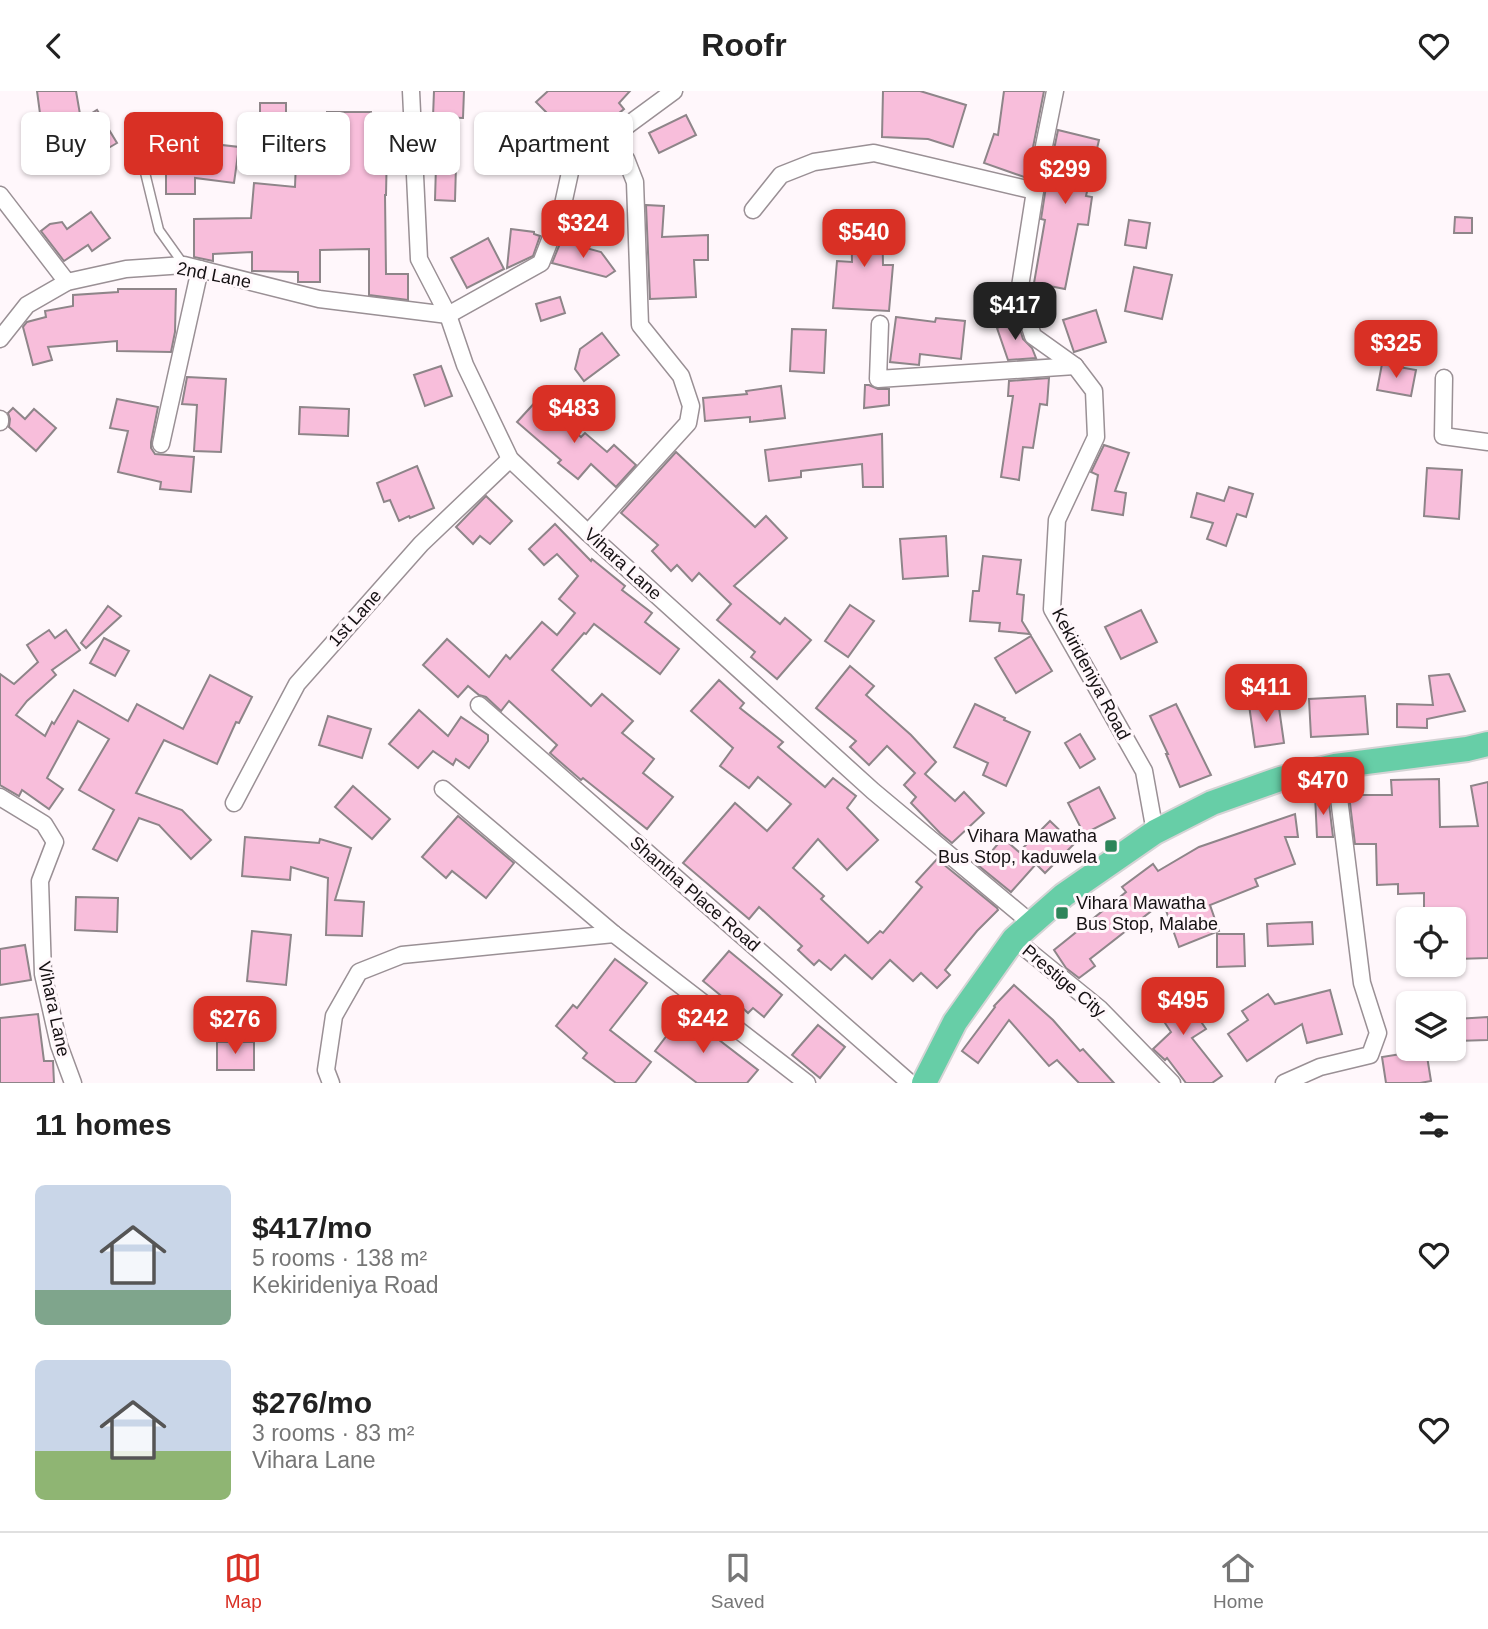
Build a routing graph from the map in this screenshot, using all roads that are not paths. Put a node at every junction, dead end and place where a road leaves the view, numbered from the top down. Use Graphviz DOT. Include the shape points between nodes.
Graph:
graph roads {
  1 [pos="411,91"];
  2 [pos="674,91"];
  3 [pos="1055,91"];
  4 [pos="633,121"];
  5 [pos="146,175"];
  6 [pos="569,175"];
  7 [pos="633,175"];
  8 [pos="1035,191"];
  9 [pos="0,195"];
  10 [pos="753,210"];
  11 [pos="192,267"];
  12 [pos="67,282"];
  13 [pos="449,315"];
  14 [pos="880,324"];
  15 [pos="2,331"];
  16 [pos="1075,366"];
  17 [pos="1444,378"];
  18 [pos="1488,442"];
  19 [pos="161,444"];
  20 [pos="510,459"];
  21 [pos="588,533"];
  22 [pos="479,705"];
  23 [pos="1488,744"];
  24 [pos="1335,766"];
  25 [pos="443,789"];
  26 [pos="0,797"];
  27 [pos="234,803"];
  28 [pos="1155,832"];
  29 [pos="1022,931"];
  30 [pos="614,934"];
  31 [pos="73,1083"];
  32 [pos="331,1083"];
  33 [pos="807,1083"];
  34 [pos="910,1083"];
  35 [pos="924,1083"];
  36 [pos="1172,1083"];
  37 [pos="1284,1083"];
  1 -- 13 [label="street, Vihara Lane" via="419,259"];
  2 -- 4 [label="street"];
  3 -- 8 [label="street, Kekirideniya Road"];
  5 -- 11 [label="lane" via="159,230"];
  6 -- 13 [label="street" via="541,263"];
  7 -- 21 [label="street" via="640,325 681,376 691,406 688,423"];
  8 -- 10 [label="street" via="874,153 814,162 781,175"];
  8 -- 16 [label="street, Kekirideniya Road" via="1019,293 1033,336"];
  9 -- 12 [label="street"];
  11 -- 12 [label="street, 2nd Lane" via="126,269"];
  11 -- 13 [label="street, 2nd Lane" via="319,299"];
  11 -- 19 [label="street"];
  12 -- 15 [label="street, 2nd Lane" via="27,306"];
  13 -- 20 [label="street, Vihara Lane" via="465,365"];
  14 -- 16 [label="street" via="878,379"];
  16 -- 28 [label="street, Kekirideniya Road" via="1094,391 1096,437 1057,520 1052,609 1144,771"];
  17 -- 18 [label="street" via="1443,436"];
  20 -- 21 [label="street, Vihara Lane"];
  20 -- 27 [label="street, 1st Lane" via="421,544 297,684"];
  21 -- 29 [label="street, Vihara Lane"];
  22 -- 34 [label="street, Shantha Place Road"];
  23 -- 24 [label="main road"];
  24 -- 28 [label="main road" via="1212,803"];
  24 -- 37 [label="street" via="1362,983 1378,1033 1370,1055 1320,1067"];
  25 -- 30 [label="street"];
  26 -- 31 [label="street, Vihara Lane" via="44,824 55,842 40,881 43,974"];
  28 -- 29 [label="main road" via="1064,895"];
  29 -- 35 [label="main road" via="955,1022"];
  29 -- 36 [label="street, Prestige City"];
  30 -- 32 [label="street" via="402,955 359,972 334,1016 327,1070"];
  30 -- 33 [label="street"];
}
